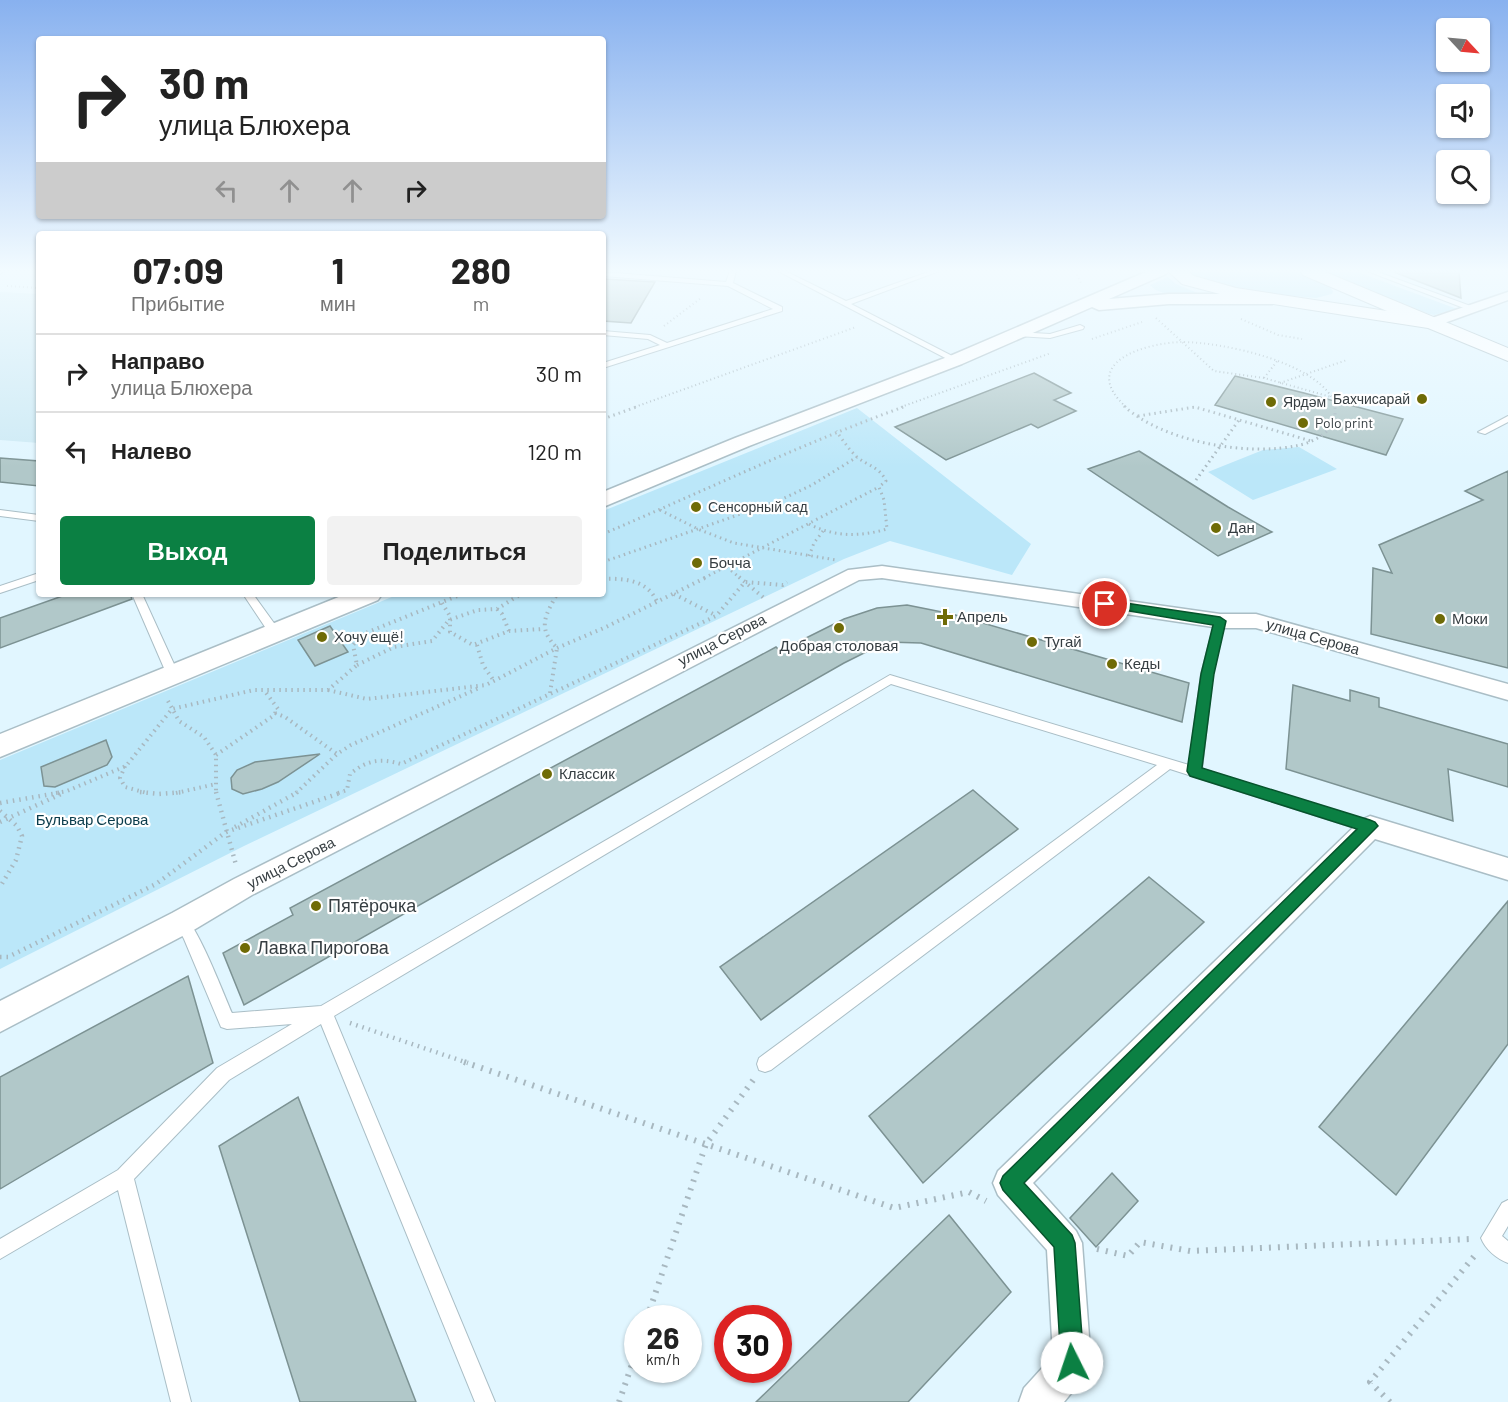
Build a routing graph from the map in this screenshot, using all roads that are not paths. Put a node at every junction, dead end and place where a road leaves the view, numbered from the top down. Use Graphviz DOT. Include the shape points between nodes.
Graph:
graph roads {
  1 [pos="643,336"];
  2 [pos="693,336"];
  3 [pos="909,336"];
  4 [pos="1011,336"];
  5 [pos="1463,336"];
  6 [pos="666,345"];
  7 [pos="1508,355"];
  8 [pos="956,360"];
  9 [pos="606,365"];
  10 [pos="1508,419"];
  11 [pos="1482,432"];
  12 [pos="606,499"];
  13 [pos="0,513"];
  14 [pos="36,518"];
  15 [pos="36,577"];
  16 [pos="0,590"];
  17 [pos="138,597"];
  18 [pos="250,597"];
  19 [pos="362,597"];
  20 [pos="1220,621"];
  21 [pos="275,633"];
  22 [pos="170,687"];
  23 [pos="1508,692"];
  24 [pos="0,746"];
  25 [pos="1168,763"];
  26 [pos="1195,771"];
  27 [pos="1370,826"];
  28 [pos="1508,869"];
  29 [pos="182,922"];
  30 [pos="325,1013"];
  31 [pos="0,1017"];
  32 [pos="765,1064"];
  33 [pos="124,1176"];
  34 [pos="1508,1209"];
  35 [pos="0,1250"];
  36 [pos="1508,1254"];
  37 [pos="181,1402"];
  38 [pos="485,1402"];
  39 [pos="1038,1402"];
  1 -- 6 [label="lane"];
  2 -- 6 [label="lane"];
  3 -- 8 [label="lane"];
  4 -- 8 [label="street"];
  5 -- 7 [label="main road"];
  6 -- 9 [label="lane"];
  8 -- 12 [label="street"];
  10 -- 11 [label="lane"];
  13 -- 14 [label="lane"];
  15 -- 16 [label="lane"];
  17 -- 22 [label="lane"];
  18 -- 21 [label="lane"];
  19 -- 21 [label="street"];
  20 -- 23 [label="street, улица Серова" via="1256,621"];
  20 -- 26 [label="lane" via="1207,674"];
  20 -- 29 [label="street, улица Серова" via="855,573"];
  21 -- 22 [label="street"];
  22 -- 24 [label="street"];
  25 -- 26 [label="lane"];
  25 -- 30 [label="lane" via="890,679"];
  25 -- 32 [label="lane"];
  26 -- 27 [label="lane"];
  27 -- 28 [label="street"];
  27 -- 39 [label="street" via="1010,1183 1064,1243 1072,1363"];
  29 -- 30 [label="lane" via="227,1021"];
  29 -- 31 [label="street, улица Серова"];
  30 -- 33 [label="lane" via="224,1074"];
  30 -- 38 [label="lane"];
  33 -- 35 [label="lane"];
  33 -- 37 [label="lane"];
  34 -- 36 [label="lane" via="1490,1238"];
}
